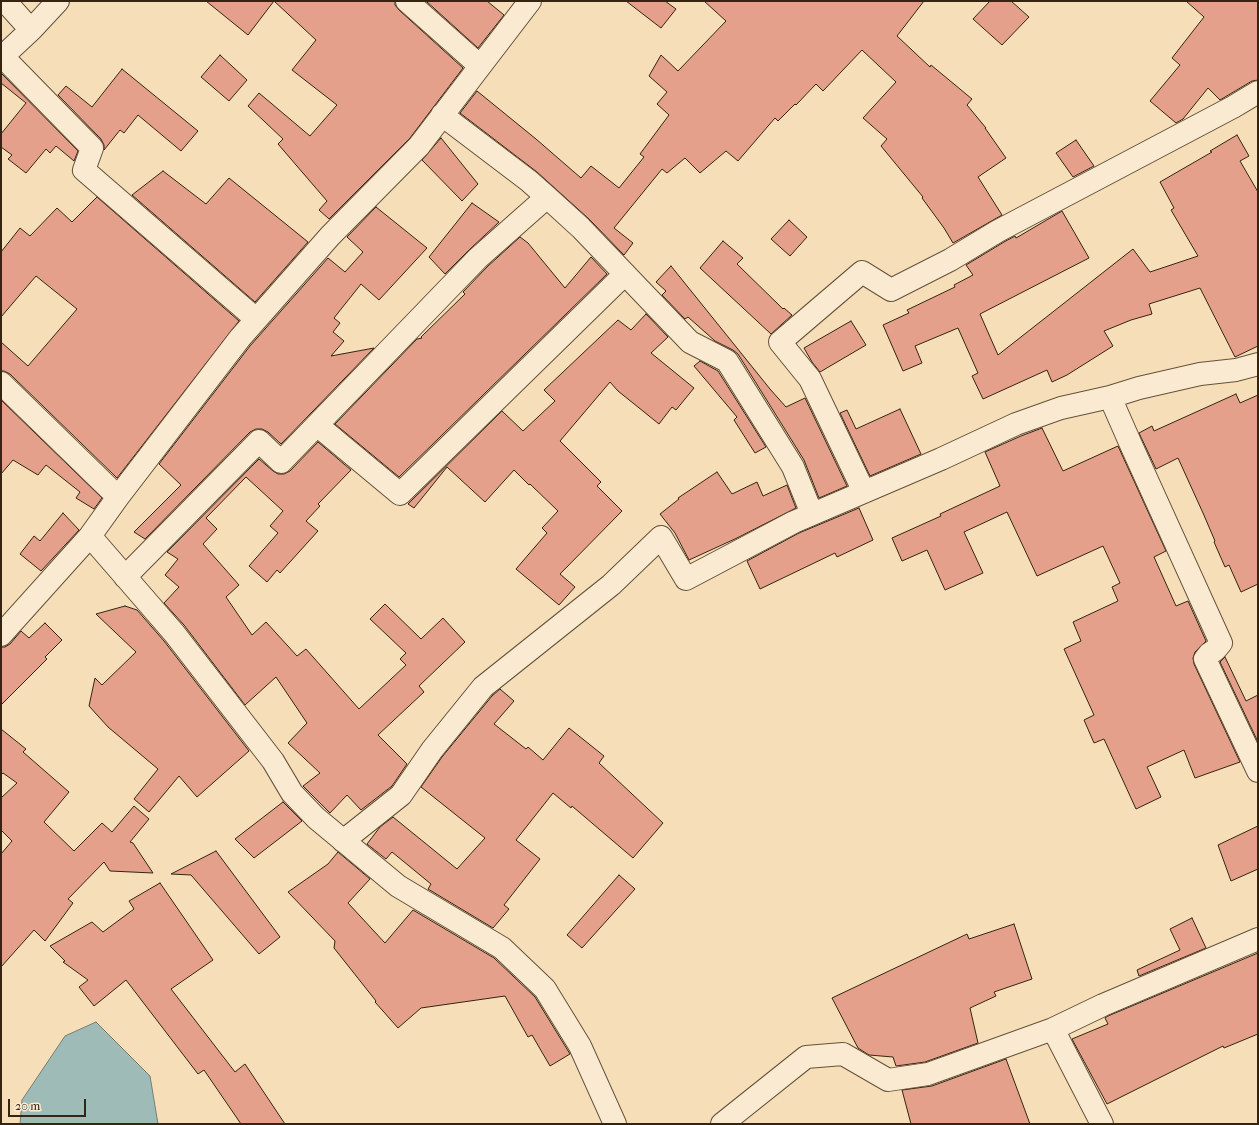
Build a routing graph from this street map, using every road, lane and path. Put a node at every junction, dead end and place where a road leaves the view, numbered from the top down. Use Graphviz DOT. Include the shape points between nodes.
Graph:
graph roads {
  1 [pos="5,1"];
  2 [pos="58,1"];
  3 [pos="407,1"];
  4 [pos="530,1"];
  5 [pos="31,30"];
  6 [pos="2,57"];
  7 [pos="480,66"];
  8 [pos="1258,92"];
  9 [pos="442,115"];
  10 [pos="547,197"];
  11 [pos="625,274"];
  12 [pos="256,319"];
  13 [pos="1258,364"];
  14 [pos="1,383"];
  15 [pos="1110,397"];
  16 [pos="316,425"];
  17 [pos="864,492"];
  18 [pos="118,497"];
  19 [pos="812,514"];
  20 [pos="90,536"];
  21 [pos="125,577"];
  22 [pos="1,635"];
  23 [pos="1258,771"];
  24 [pos="343,841"];
  25 [pos="1258,939"];
  26 [pos="1053,1029"];
  27 [pos="615,1124"];
  28 [pos="722,1124"];
  29 [pos="1102,1124"];
  1 -- 5 [label="street"];
  2 -- 5 [label="street"];
  3 -- 7 [label="street"];
  4 -- 7 [label="street"];
  5 -- 6 [label="street"];
  6 -- 12 [label="street" via="92,148 84,170"];
  7 -- 9 [label="street"];
  8 -- 17 [label="street" via="891,290 862,272 780,342 810,379"];
  9 -- 10 [label="street" via="529,180"];
  9 -- 12 [label="street" via="418,146 330,236"];
  10 -- 11 [label="street"];
  10 -- 16 [label="street" via="478,258"];
  11 -- 16 [label="street" via="400,494"];
  11 -- 19 [label="street" via="690,342 727,361 793,467"];
  12 -- 18 [label="street"];
  13 -- 15 [label="street" via="1236,370 1200,374"];
  14 -- 18 [label="street"];
  15 -- 17 [label="street" via="1061,408 1016,424"];
  15 -- 23 [label="street" via="1221,644 1205,659"];
  16 -- 21 [label="street" via="281,462 259,441"];
  17 -- 19 [label="street"];
  18 -- 20 [label="street"];
  19 -- 24 [label="street" via="686,579 661,537 611,585 483,687 432,750 401,796"];
  20 -- 21 [label="street"];
  20 -- 22 [label="street"];
  21 -- 24 [label="street" via="174,633 273,761 292,793"];
  24 -- 27 [label="street" via="398,886 502,948 545,989 580,1046"];
  25 -- 26 [label="street"];
  26 -- 28 [label="street" via="928,1074 888,1080 843,1054 806,1057"];
  26 -- 29 [label="street"];
}
